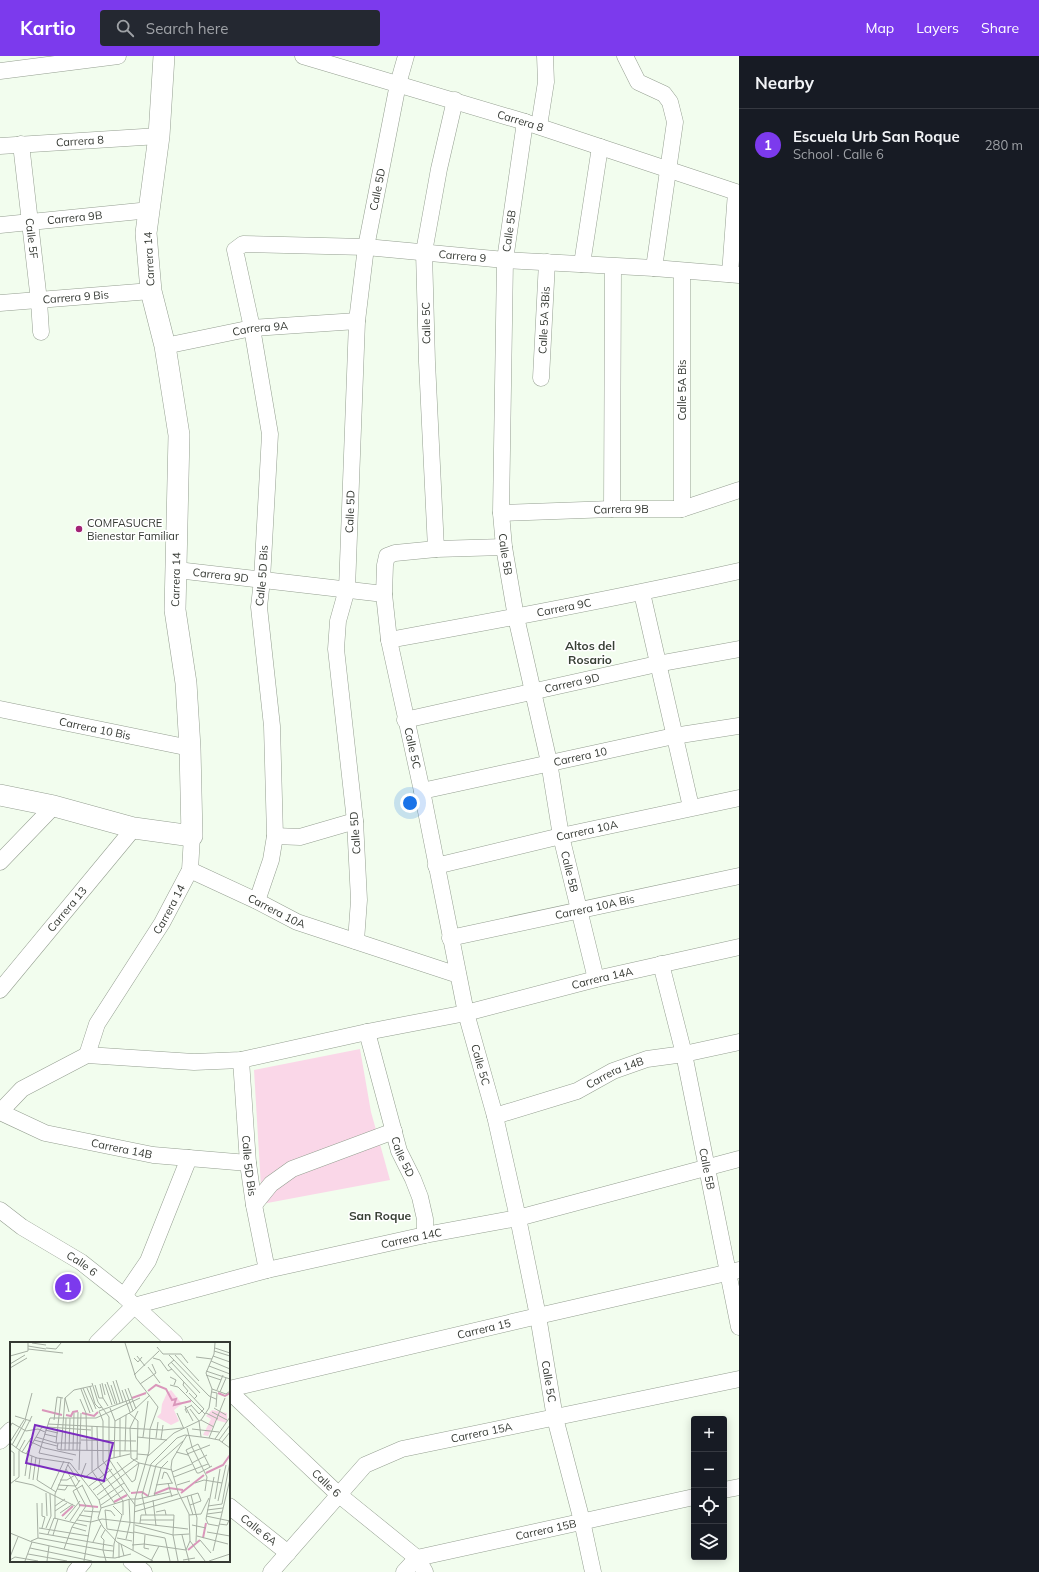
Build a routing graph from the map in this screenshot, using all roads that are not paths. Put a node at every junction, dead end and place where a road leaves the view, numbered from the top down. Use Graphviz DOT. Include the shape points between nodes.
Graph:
graph roads {
  1 [pos="118,56"];
  2 [pos="164,56"];
  3 [pos="303,56"];
  4 [pos="406,56"];
  5 [pos="545,56"];
  6 [pos="625,56"];
  7 [pos="0,71"];
  8 [pos="398,84"];
  9 [pos="455,100"];
  10 [pos="532,124"];
  11 [pos="159,136"];
  12 [pos="21,144"];
  13 [pos="0,146"];
  14 [pos="600,147"];
  15 [pos="667,169"];
  16 [pos="150,210"];
  17 [pos="31,222"];
  18 [pos="0,225"];
  19 [pos="366,247"];
  20 [pos="235,250"];
  21 [pos="424,252"];
  22 [pos="505,260"];
  23 [pos="547,262"];
  24 [pos="582,264"];
  25 [pos="613,267"];
  26 [pos="654,268"];
  27 [pos="682,271"];
  28 [pos="735,275"];
  29 [pos="151,291"];
  30 [pos="39,300"];
  31 [pos="0,304"];
  32 [pos="357,321"];
  33 [pos="252,328"];
  34 [pos="41,332"];
  35 [pos="165,346"];
  36 [pos="541,378"];
  37 [pos="739,490"];
  38 [pos="612,509"];
  39 [pos="682,509"];
  40 [pos="500,513"];
  41 [pos="504,547"];
  42 [pos="436,549"];
  43 [pos="177,570"];
  44 [pos="739,571"];
  45 [pos="262,580"];
  46 [pos="347,589"];
  47 [pos="642,592"];
  48 [pos="384,594"];
  49 [pos="516,618"];
  50 [pos="389,640"];
  51 [pos="739,649"];
  52 [pos="657,664"];
  53 [pos="532,691"];
  54 [pos="0,709"];
  55 [pos="405,720"];
  56 [pos="739,726"];
  57 [pos="674,736"];
  58 [pos="190,748"];
  59 [pos="549,762"];
  60 [pos="422,791"];
  61 [pos="0,796"];
  62 [pos="739,798"];
  63 [pos="54,806"];
  64 [pos="691,807"];
  65 [pos="355,821"];
  66 [pos="134,828"];
  67 [pos="192,836"];
  68 [pos="275,836"];
  69 [pos="561,836"];
  70 [pos="0,862"];
  71 [pos="436,866"];
  72 [pos="190,870"];
  73 [pos="739,876"];
  74 [pos="257,901"];
  75 [pos="578,910"];
  76 [pos="450,938"];
  77 [pos="356,941"];
  78 [pos="739,947"];
  79 [pos="661,964"];
  80 [pos="458,975"];
  81 [pos="596,979"];
  82 [pos="0,990"];
  83 [pos="466,1013"];
  84 [pos="367,1032"];
  85 [pos="739,1042"];
  86 [pos="684,1054"];
  87 [pos="87,1055"];
  88 [pos="241,1060"];
  89 [pos="0,1112"];
  90 [pos="495,1116"];
  91 [pos="394,1131"];
  92 [pos="189,1158"];
  93 [pos="739,1159"];
  94 [pos="248,1163"];
  95 [pos="707,1168"];
  96 [pos="254,1205"];
  97 [pos="0,1210"];
  98 [pos="518,1218"];
  99 [pos="425,1236"];
  100 [pos="267,1270"];
  101 [pos="734,1271"];
  102 [pos="129,1301"];
  103 [pos="538,1316"];
  104 [pos="739,1327"];
  105 [pos="98,1342"];
  106 [pos="174,1342"];
  107 [pos="739,1379"];
  108 [pos="230,1390"];
  109 [pos="230,1391"];
  110 [pos="555,1418"];
  111 [pos="739,1487"];
  112 [pos="727,1489"];
  113 [pos="338,1494"];
  114 [pos="691,1497"];
  115 [pos="230,1507"];
  116 [pos="582,1521"];
  117 [pos="288,1553"];
  118 [pos="83,1562"];
  119 [pos="132,1562"];
  120 [pos="420,1565"];
  121 [pos="75,1572"];
  122 [pos="144,1572"];
  123 [pos="271,1572"];
  124 [pos="404,1572"];
  125 [pos="593,1572"];
  1 -- 7 [label="street"];
  2 -- 11 [label="street, Carrera 14"];
  3 -- 8 [label="street, Carrera 8"];
  4 -- 8 [label="street, Calle 5D"];
  5 -- 10 [label="street, Calle 5B" via="546,82"];
  6 -- 15 [label="street" via="638,82 664,94 670,102 675,122"];
  8 -- 9 [label="street, Carrera 8"];
  8 -- 19 [label="street, Calle 5D"];
  9 -- 10 [label="street, Carrera 8"];
  9 -- 21 [label="street, Calle 5C"];
  10 -- 14 [label="street, Carrera 8"];
  10 -- 22 [label="street, Calle 5B"];
  11 -- 12 [label="street, Carrera 8"];
  11 -- 16 [label="street, Carrera 14"];
  12 -- 13 [label="street, Carrera 8"];
  12 -- 17 [label="street, Calle 5F"];
  14 -- 15 [label="street, Carrera 8"];
  14 -- 24 [label="street"];
  15 -- 26 [label="street"];
  15 -- 28 [label="street, Carrera 8" via="736,192"];
  16 -- 17 [label="street, Carrera 9B"];
  16 -- 29 [label="street, Carrera 14" via="146,233"];
  17 -- 18 [label="street, Carrera 9B"];
  17 -- 30 [label="street, Calle 5F"];
  19 -- 20 [label="street, Carrera 9" via="243,244"];
  19 -- 21 [label="street, Carrera 9"];
  19 -- 32 [label="street, Calle 5D"];
  20 -- 33 [label="street, Calle 5D Bis"];
  21 -- 22 [label="street, Carrera 9"];
  21 -- 42 [label="street, Calle 5C"];
  22 -- 23 [label="street, Carrera 9"];
  22 -- 40 [label="street, Calle 5B"];
  23 -- 24 [label="street, Carrera 9"];
  23 -- 36 [label="street, Calle 5A 3Bis"];
  24 -- 25 [label="street, Carrera 9"];
  25 -- 26 [label="street, Carrera 9"];
  25 -- 38 [label="street"];
  26 -- 27 [label="street, Carrera 9"];
  27 -- 28 [label="street, Carrera 9"];
  27 -- 39 [label="street, Calle 5A Bis"];
  29 -- 30 [label="street, Carrera 9 Bis"];
  29 -- 35 [label="street, Carrera 14"];
  30 -- 31 [label="street, Carrera 9 Bis"];
  30 -- 34 [label="street, Calle 5F"];
  32 -- 33 [label="street, Carrera 9A"];
  32 -- 46 [label="street, Calle 5D"];
  33 -- 35 [label="street, Carrera 9A"];
  33 -- 45 [label="street, Calle 5D Bis" via="270,434"];
  35 -- 43 [label="street, Carrera 14" via="179,435"];
  37 -- 39 [label="street, Carrera 9B"];
  38 -- 39 [label="street, Carrera 9B"];
  38 -- 40 [label="street, Carrera 9B"];
  40 -- 41 [label="street, Calle 5B"];
  41 -- 42 [label="street"];
  41 -- 49 [label="street, Calle 5B"];
  42 -- 48 [label="street, Calle 5C" via="388,556 385,565"];
  43 -- 45 [label="street, Carrera 9D"];
  43 -- 58 [label="street, Carrera 14" via="175,610 186,684"];
  44 -- 47 [label="street, Carrera 9C"];
  45 -- 46 [label="street, Carrera 9D"];
  45 -- 68 [label="street, Calle 5D Bis" via="259,607 272,726"];
  46 -- 48 [label="street, Carrera 9D"];
  46 -- 65 [label="street, Calle 5D" via="338,622 336,649"];
  47 -- 49 [label="street, Carrera 9C"];
  47 -- 52 [label="street"];
  48 -- 50 [label="street, Calle 5C"];
  49 -- 50 [label="street, Carrera 9C"];
  49 -- 53 [label="street, Calle 5B"];
  50 -- 55 [label="street, Calle 5C"];
  51 -- 52 [label="street, Carrera 9D"];
  52 -- 53 [label="street, Carrera 9D"];
  52 -- 57 [label="street"];
  53 -- 55 [label="street, Carrera 9D"];
  53 -- 59 [label="street, Calle 5B"];
  54 -- 58 [label="street, Carrera 10 Bis"];
  55 -- 60 [label="street, Calle 5C"];
  56 -- 57 [label="street, Carrera 10"];
  57 -- 59 [label="street, Carrera 10"];
  57 -- 64 [label="street"];
  58 -- 67 [label="street, Carrera 14"];
  59 -- 60 [label="street, Carrera 10"];
  59 -- 69 [label="street, Calle 5B"];
  60 -- 71 [label="street, Calle 5C"];
  61 -- 63 [label="street"];
  62 -- 64 [label="street, Carrera 10A"];
  63 -- 66 [label="street"];
  63 -- 70 [label="street"];
  64 -- 69 [label="street, Carrera 10A"];
  65 -- 68 [label="street" via="300,837"];
  65 -- 77 [label="street, Calle 5D" via="359,900"];
  66 -- 67 [label="street"];
  66 -- 82 [label="street, Carrera 13"];
  67 -- 72 [label="street, Carrera 14"];
  68 -- 74 [label="street, Calle 5D Bis" via="271,860"];
  69 -- 71 [label="street, Carrera 10A"];
  69 -- 75 [label="street, Calle 5B"];
  71 -- 76 [label="street, Calle 5C"];
  72 -- 74 [label="street, Carrera 10A"];
  72 -- 87 [label="street, Carrera 14" via="162,923 97,1024"];
  73 -- 75 [label="street, Carrera 10A Bis"];
  74 -- 77 [label="street, Carrera 10A" via="297,922"];
  75 -- 76 [label="street, Carrera 10A Bis"];
  75 -- 81 [label="street, Calle 5B"];
  76 -- 80 [label="street, Calle 5C"];
  77 -- 80 [label="street, Carrera 10A"];
  78 -- 79 [label="street, Carrera 14A"];
  79 -- 81 [label="street, Carrera 14A"];
  79 -- 86 [label="street, Calle 5B"];
  80 -- 83 [label="street, Calle 5C"];
  81 -- 83 [label="street, Carrera 14A"];
  83 -- 84 [label="street"];
  83 -- 90 [label="street, Calle 5C"];
  84 -- 88 [label="street"];
  84 -- 91 [label="street, Calle 5D"];
  85 -- 86 [label="street, Carrera 14B"];
  86 -- 90 [label="street, Carrera 14B" via="647,1059 613,1071 577,1091"];
  86 -- 95 [label="street, Calle 5B"];
  87 -- 88 [label="street" via="194,1062"];
  87 -- 89 [label="street" via="22,1089"];
  88 -- 94 [label="street, Calle 5D Bis"];
  89 -- 92 [label="street, Carrera 14B" via="45,1133 153,1155"];
  90 -- 98 [label="street, Calle 5C"];
  91 -- 96 [label="street" via="292,1169 271,1184"];
  91 -- 99 [label="street, Calle 5D" via="420,1196"];
  92 -- 94 [label="street, Carrera 14B"];
  92 -- 102 [label="street" via="148,1261"];
  93 -- 95 [label="street, Carrera 14C"];
  94 -- 96 [label="street, Calle 5D Bis"];
  95 -- 98 [label="street, Carrera 14C"];
  95 -- 101 [label="street, Calle 5B"];
  96 -- 100 [label="street, Calle 5D Bis"];
  97 -- 102 [label="street, Calle 6" via="22,1227 81,1262"];
  98 -- 99 [label="street, Carrera 14C"];
  98 -- 103 [label="street, Calle 5C"];
  99 -- 100 [label="street, Carrera 14C"];
  100 -- 102 [label="street, Carrera 14C"];
  101 -- 103 [label="street, Carrera 15"];
  101 -- 104 [label="street, Calle 5B"];
  102 -- 105 [label="street, Carrera 14C"];
  102 -- 106 [label="street, Calle 6"];
  103 -- 108 [label="street, Carrera 15"];
  103 -- 110 [label="street, Calle 5C"];
  107 -- 110 [label="street, Carrera 15A"];
  109 -- 113 [label="street, Calle 6"];
  110 -- 113 [label="street, Carrera 15A" via="402,1449 365,1465"];
  110 -- 116 [label="street, Calle 5C"];
  111 -- 112 [label="street"];
  113 -- 117 [label="street, Carrera 15A"];
  113 -- 120 [label="street, Calle 6"];
  114 -- 116 [label="street, Carrera 15B"];
  115 -- 117 [label="street, Calle 6A"];
  116 -- 120 [label="street, Carrera 15B"];
  116 -- 125 [label="street, Calle 5C"];
  117 -- 123 [label="street, Carrera 15A"];
  118 -- 121 [label="street"];
  119 -- 122 [label="street"];
  120 -- 124 [label="street"];
}
